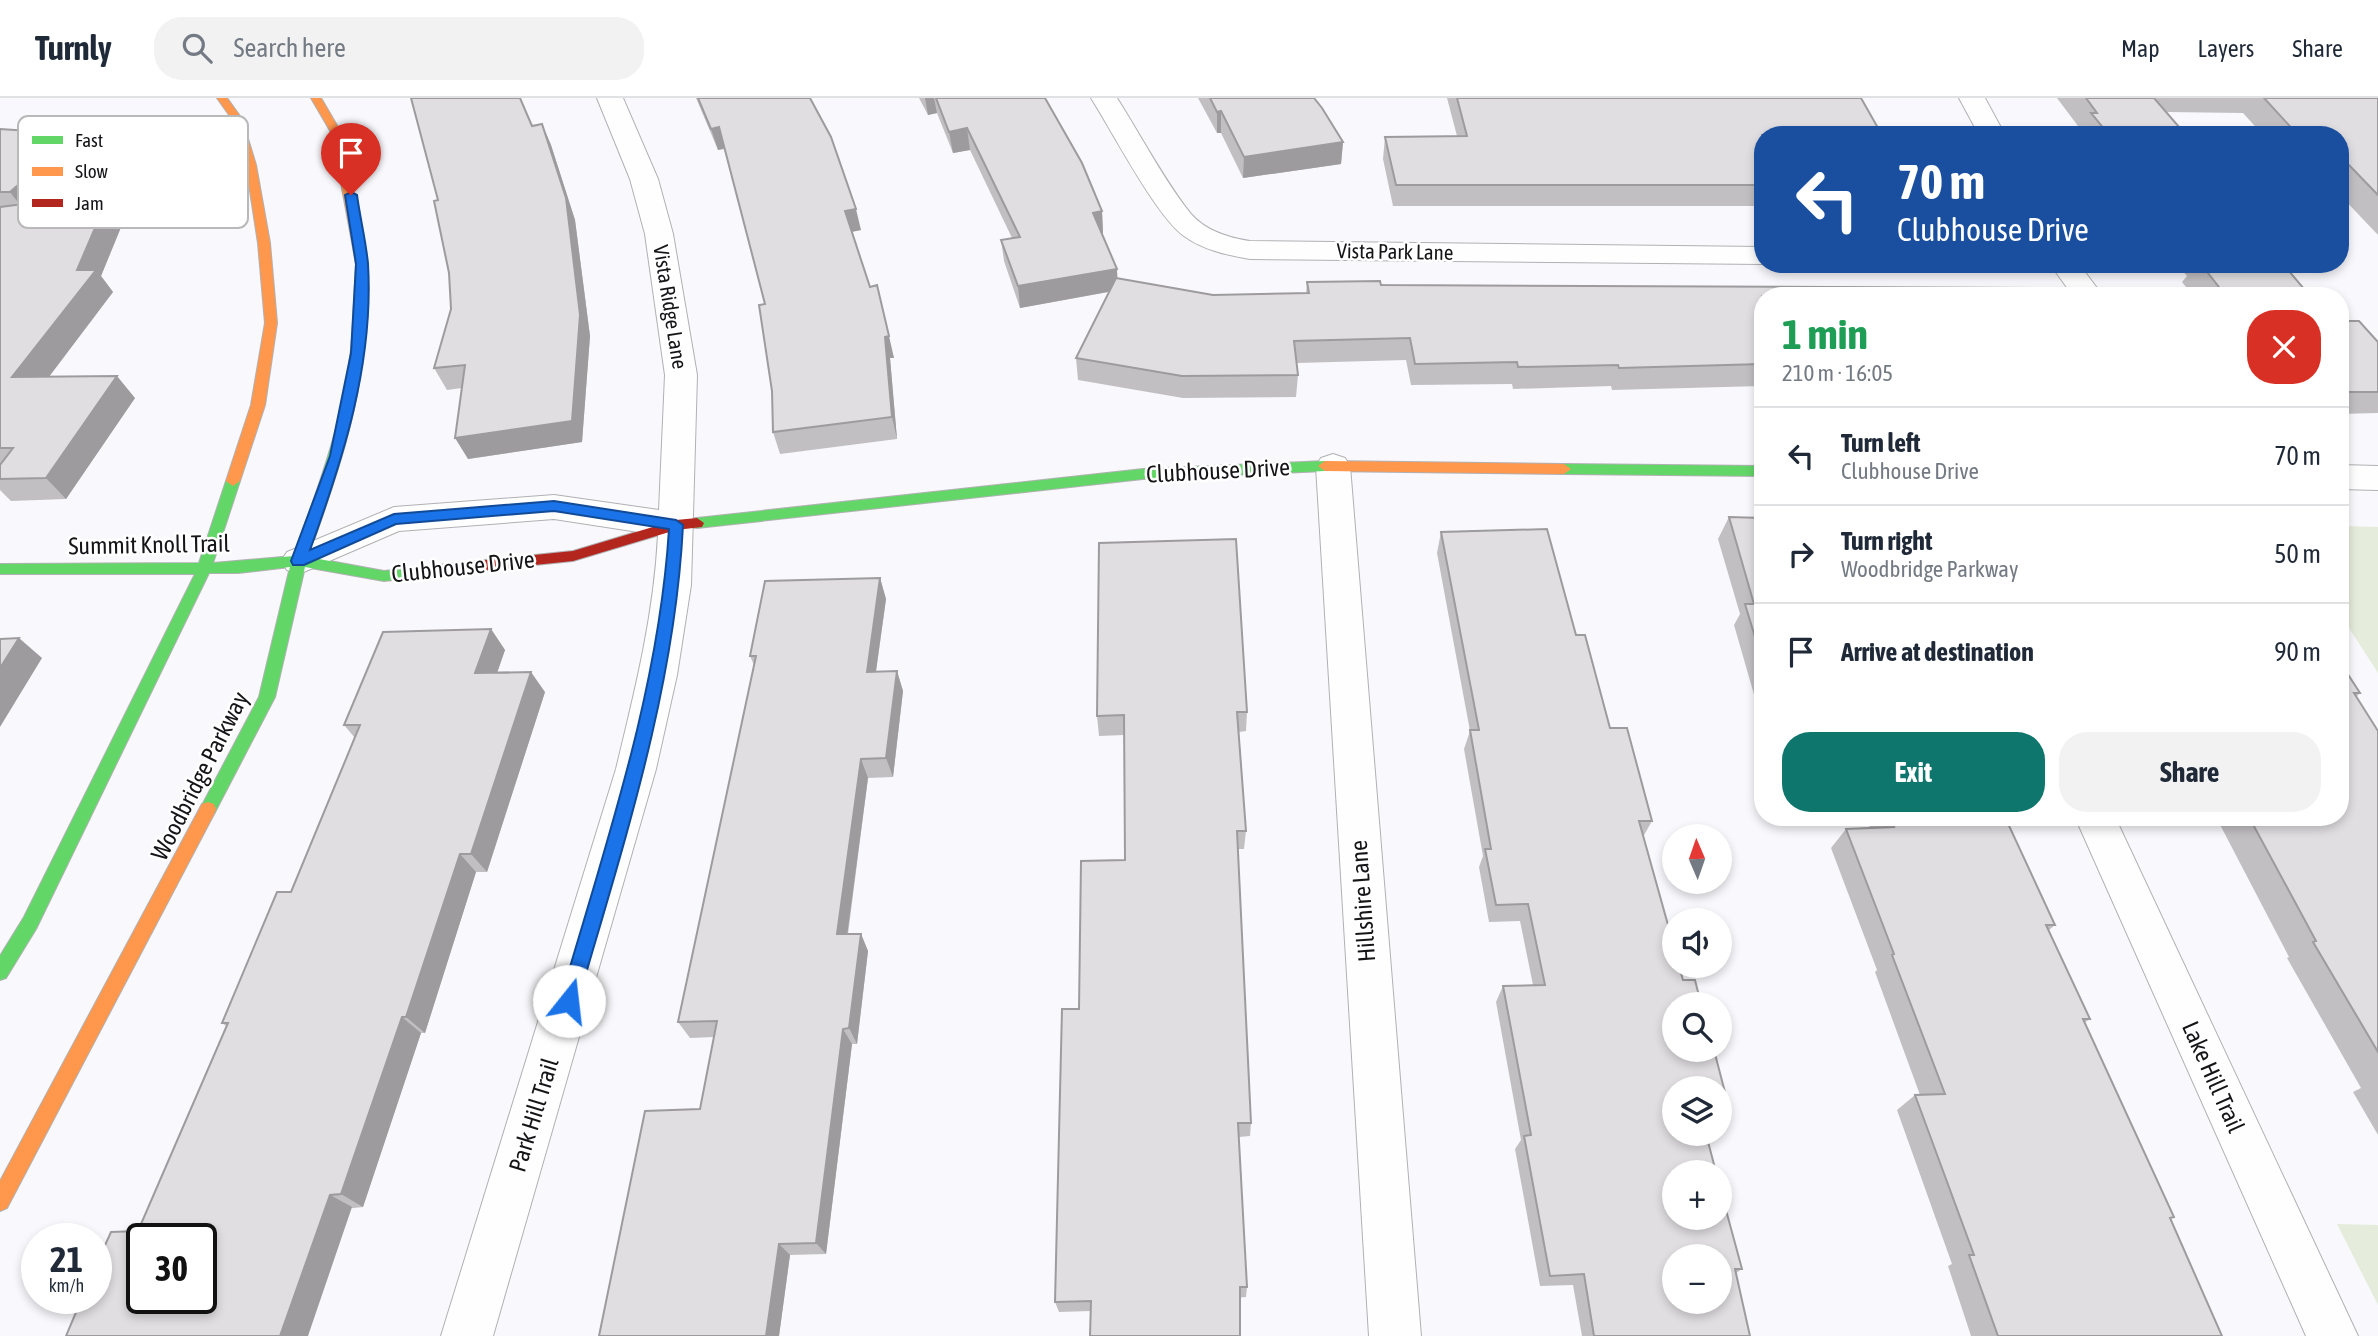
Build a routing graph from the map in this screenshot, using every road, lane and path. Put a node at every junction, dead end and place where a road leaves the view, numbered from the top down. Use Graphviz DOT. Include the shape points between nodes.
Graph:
graph roads {
  1 [pos="222,98"];
  2 [pos="316,98"];
  3 [pos="610,98"];
  4 [pos="1104,98"];
  5 [pos="1972,98"];
  6 [pos="234,116"];
  7 [pos="1987,126"];
  8 [pos="248,155"];
  9 [pos="1754,256"];
  10 [pos="1333,466"];
  11 [pos="1754,471"];
  12 [pos="2349,477"];
  13 [pos="2378,478"];
  14 [pos="676,525"];
  15 [pos="299,561"];
  16 [pos="0,569"];
  17 [pos="204,569"];
  18 [pos="2099,826"];
  19 [pos="0,972"];
  20 [pos="0,1200"];
  21 [pos="467,1336"];
  22 [pos="1395,1336"];
  23 [pos="2332,1336"];
  1 -- 6 [label="main road"];
  2 -- 15 [label="main road, Woodbridge Parkway" via="337,134 362,264 358,353 337,456"];
  3 -- 14 [label="street, Vista Ridge Lane" via="644,178 670,289 681,375"];
  4 -- 9 [label="street, Vista Park Lane" via="1181,219 1197,235 1224,247"];
  5 -- 7 [label="street"];
  8 -- 17 [label="main road" via="264,243 271,323 258,405"];
  10 -- 11 [label="main road, Clubhouse Drive"];
  10 -- 14 [label="main road, Clubhouse Drive" via="1143,474"];
  10 -- 22 [label="street, Hillshire Lane"];
  12 -- 13 [label="street"];
  14 -- 15 [label="main road, Clubhouse Drive" via="573,556 384,576"];
  14 -- 15 [label="street, Clubhouse Drive" via="554,506 394,519"];
  14 -- 21 [label="street, Park Hill Trail" via="671,598 636,769"];
  15 -- 17 [label="main road, Summit Knoll Trail"];
  15 -- 20 [label="main road, Woodbridge Parkway" via="263,707"];
  16 -- 17 [label="main road, Summit Knoll Trail"];
  17 -- 19 [label="main road" via="30,923"];
  18 -- 23 [label="street, Lake Hill Trail"];
}
